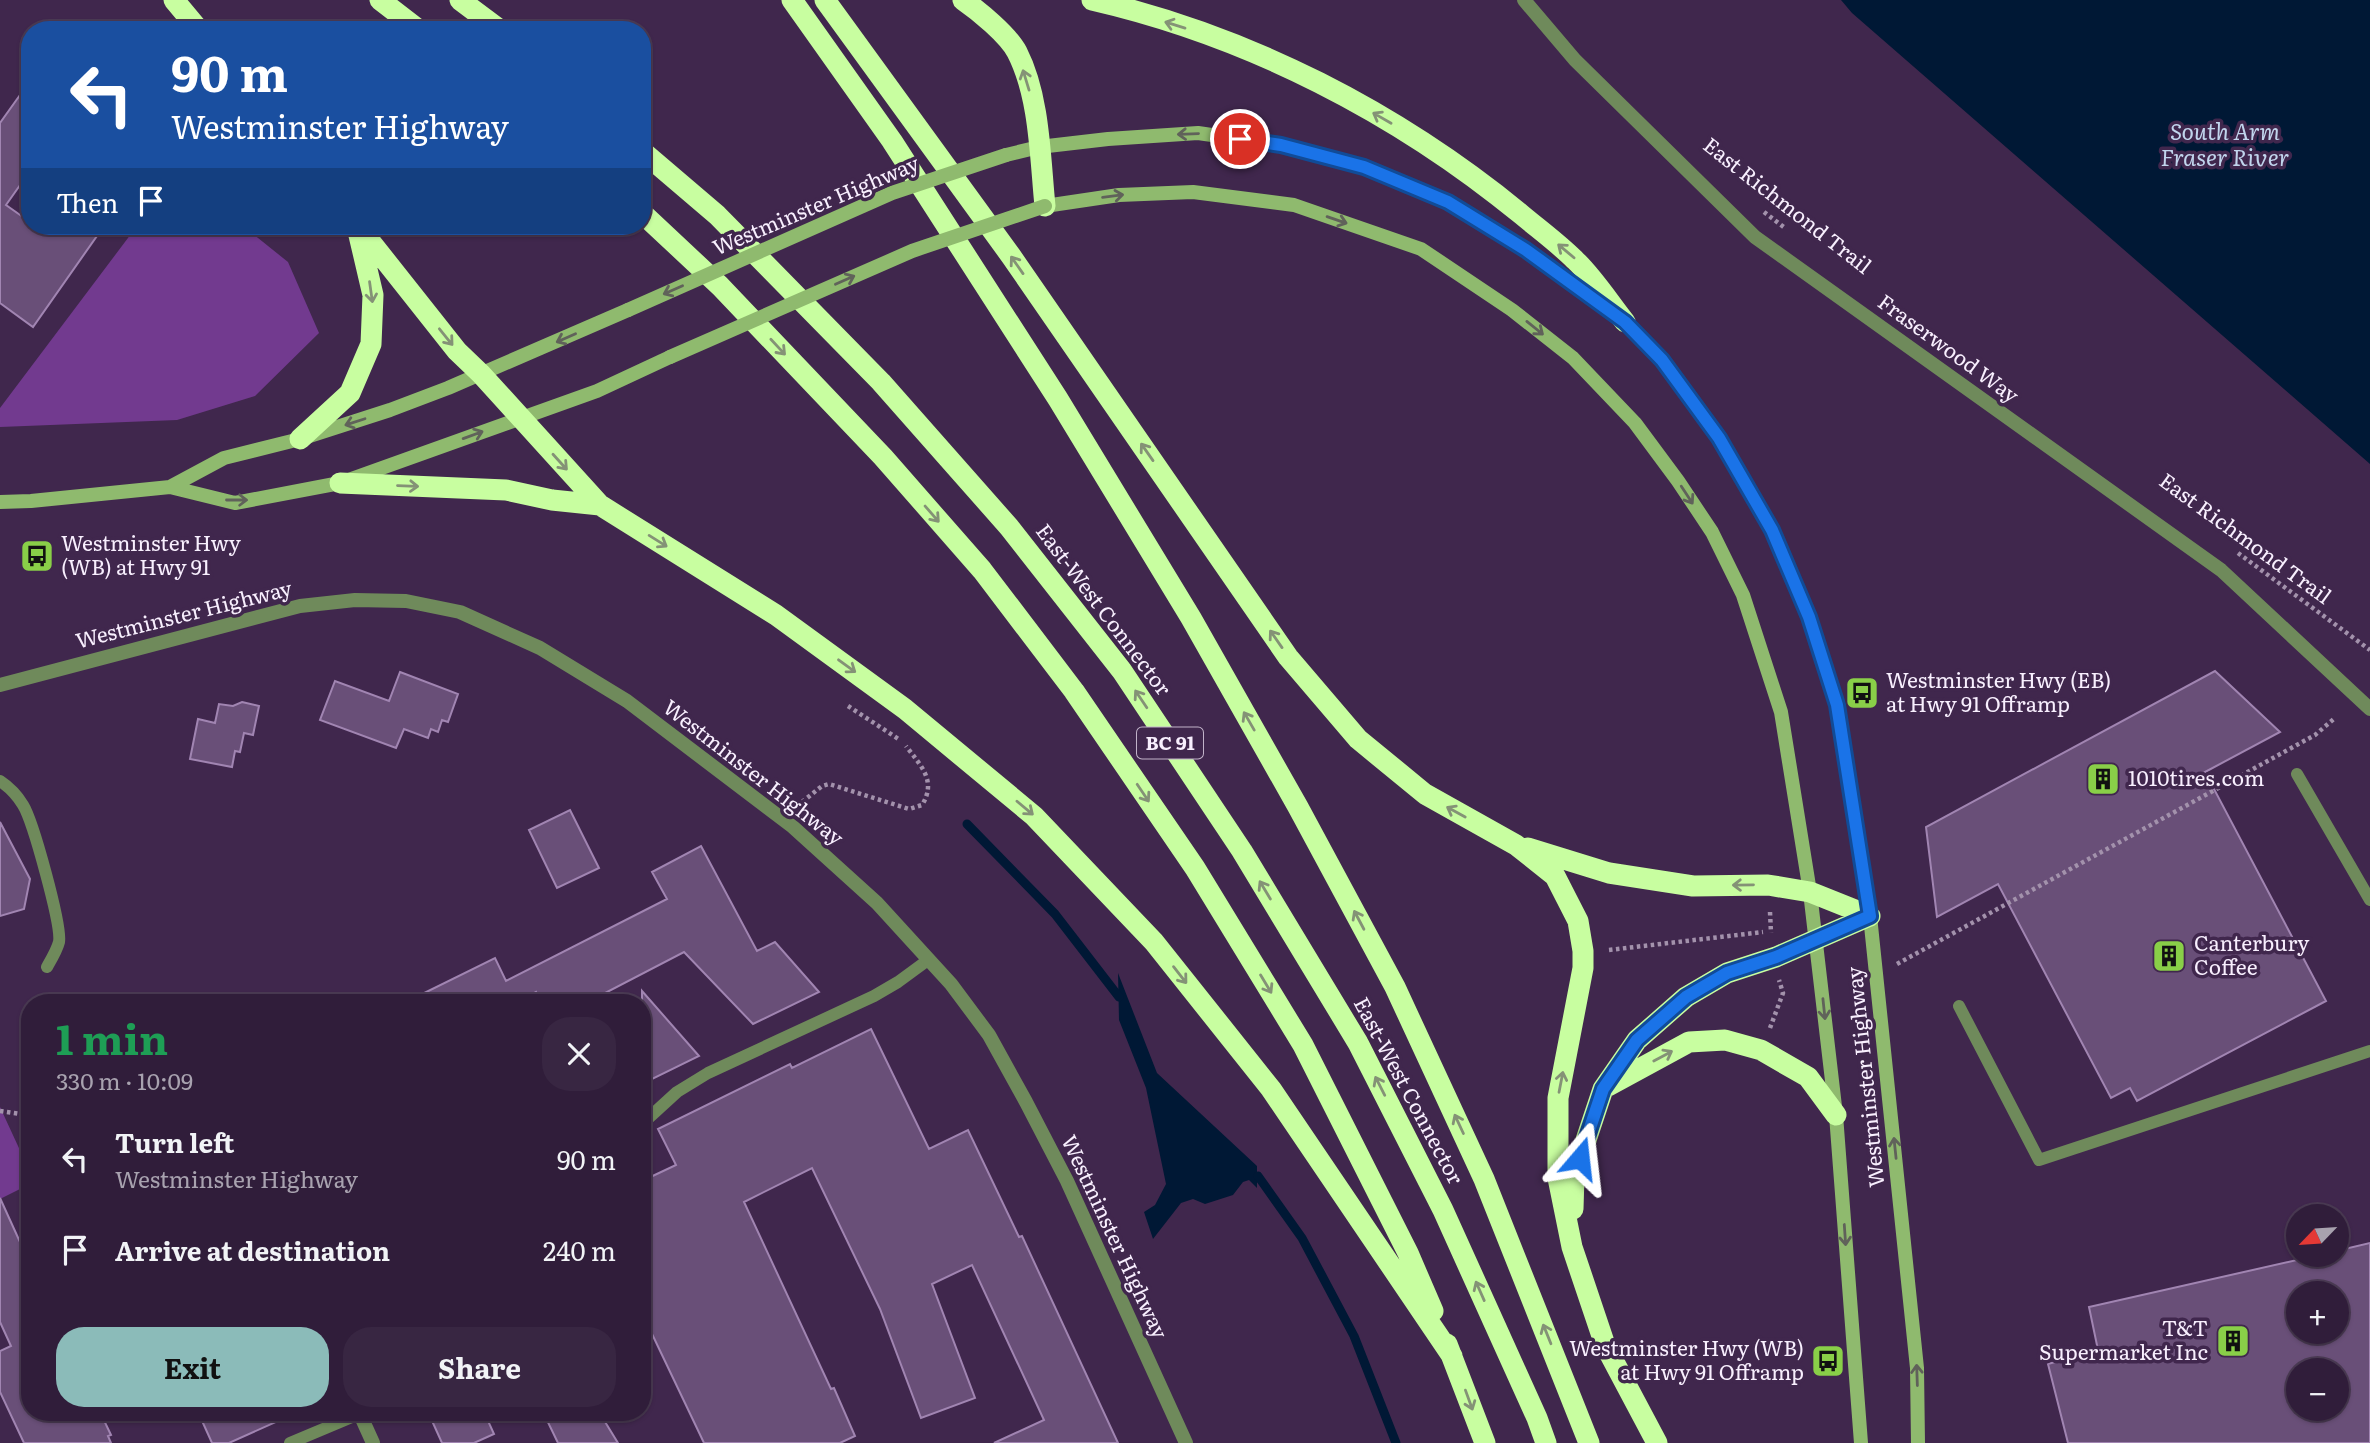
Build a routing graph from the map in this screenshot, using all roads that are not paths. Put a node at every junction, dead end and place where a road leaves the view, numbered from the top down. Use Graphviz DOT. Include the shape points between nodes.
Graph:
graph roads {
  1 [pos="174,0"];
  2 [pos="380,0"];
  3 [pos="460,0"];
  4 [pos="792,0"];
  5 [pos="825,0"];
  6 [pos="963,0"];
  7 [pos="1092,0"];
  8 [pos="1524,0"];
  9 [pos="192,21"];
  10 [pos="407,21"];
  11 [pos="488,21"];
  12 [pos="1039,147"];
  13 [pos="651,159"];
  14 [pos="1045,206"];
  15 [pos="651,221"];
  16 [pos="359,235"];
  17 [pos="364,235"];
  18 [pos="1625,322"];
  19 [pos="481,374"];
  20 [pos="521,418"];
  21 [pos="300,439"];
  22 [pos="340,483"];
  23 [pos="170,487"];
  24 [pos="0,502"];
  25 [pos="600,505"];
  26 [pos="0,685"];
  27 [pos="2370,709"];
  28 [pos="2297,774"];
  29 [pos="0,781"];
  30 [pos="1516,845"];
  31 [pos="1810,892"];
  32 [pos="2370,900"];
  33 [pos="1870,916"];
  34 [pos="1816,941"];
  35 [pos="928,960"];
  36 [pos="47,967"];
  37 [pos="1959,1006"];
  38 [pos="2370,1051"];
  39 [pos="1603,1089"];
  40 [pos="1836,1115"];
  41 [pos="651,1116"];
  42 [pos="1572,1247"];
  43 [pos="1452,1356"];
  44 [pos="341,1421"];
  45 [pos="363,1421"];
  46 [pos="290,1443"];
  47 [pos="373,1443"];
  48 [pos="1186,1443"];
  49 [pos="1485,1443"];
  50 [pos="1546,1443"];
  51 [pos="1590,1443"];
  52 [pos="1657,1443"];
  53 [pos="1861,1443"];
  54 [pos="1918,1443"];
  1 -- 9 [label="highway"];
  2 -- 10 [label="highway"];
  3 -- 11 [label="highway"];
  51 -- 4 [label="highway, one-way" via="1478,1167 1395,987 1298,807 1191,618 1058,399 892,141"];
  30 -- 5 [label="highway, one-way" via="1415,787 1358,739 1288,657 1011,256"];
  12 -- 6 [label="highway, one-way" via="1036,114 1017,50"];
  18 -- 7 [label="highway, one-way" via="1576,260 1492,190 1422,141 1334,90 1232,43"];
  8 -- 27 [label="street, Fraserwood Way" via="1574,60 1755,237 2221,570"];
  12 -- 14 [label="highway"];
  18 -- 12 [label="main road, Westminster Highway, one-way" via="1526,250 1448,202 1364,167 1281,145 1198,133"];
  12 -- 19 [label="main road, Westminster Highway, one-way, bridge" via="892,193"];
  50 -- 13 [label="highway, East-West Connector / BC 91, one-way" via="1443,1210 1358,1043 1242,851 1122,671 1009,527 881,382 717,215"];
  20 -- 14 [label="main road, Westminster Highway, one-way, bridge" via="597,391 912,251"];
  14 -- 31 [label="main road, Westminster Highway, one-way" via="1119,195 1194,192 1294,205 1421,249 1513,310 1573,359 1635,423 1678,481 1712,532 1743,595 1781,712"];
  15 -- 43 [label="highway, BC 91, one-way" via="720,286 883,457 982,570 1074,691 1195,868 1303,1045 1408,1253"];
  16 -- 21 [label="highway, one-way" via="373,295 371,344 350,393"];
  17 -- 19 [label="highway, one-way" via="457,351"];
  18 -- 33 [label="main road, Westminster Highway" via="1662,360 1719,438 1772,530 1809,617 1837,705"];
  19 -- 20 [label="highway"];
  19 -- 21 [label="main road, Westminster Highway, one-way" via="390,411"];
  22 -- 20 [label="main road, Westminster Highway, one-way"];
  20 -- 25 [label="highway, one-way"];
  21 -- 23 [label="main road, Westminster Highway" via="224,458"];
  23 -- 22 [label="main road, Westminster Highway, one-way" via="235,503"];
  22 -- 25 [label="highway, one-way" via="506,490"];
  23 -- 24 [label="main road, Westminster Highway"];
  25 -- 43 [label="highway, one-way" via="776,615 905,709 1034,816 1154,942 1271,1089"];
  26 -- 35 [label="street, Westminster Highway" via="300,606 407,601 460,612 540,648 627,701 793,827 877,903"];
  28 -- 32 [label="lane"];
  29 -- 36 [label="lane" via="24,806 52,896 59,941"];
  31 -- 30 [label="highway, one-way" via="1768,885 1693,886 1620,875"];
  42 -- 30 [label="highway, one-way" via="1558,1178 1558,1098 1583,951 1578,921 1555,876"];
  31 -- 33 [label="highway"];
  31 -- 34 [label="main road, Westminster Highway"];
  33 -- 34 [label="highway"];
  54 -- 33 [label="main road, Westminster Highway, one-way" via="1917,1368"];
  34 -- 39 [label="highway" via="1727,973 1686,997 1637,1040"];
  34 -- 40 [label="main road, Westminster Highway, one-way"];
  35 -- 41 [label="lane" via="865,1000 708,1073"];
  35 -- 48 [label="street, Westminster Highway" via="989,1035 1026,1102 1067,1181"];
  37 -- 38 [label="lane" via="2039,1160"];
  39 -- 40 [label="highway, one-way" via="1689,1042 1725,1040 1761,1051 1808,1077"];
  39 -- 42 [label="highway" via="1574,1176"];
  40 -- 53 [label="main road, Westminster Highway, one-way"];
  42 -- 52 [label="highway" via="1605,1345"];
  43 -- 49 [label="highway, BC 91, one-way"];
  44 -- 46 [label="lane"];
  45 -- 47 [label="street"];
}
